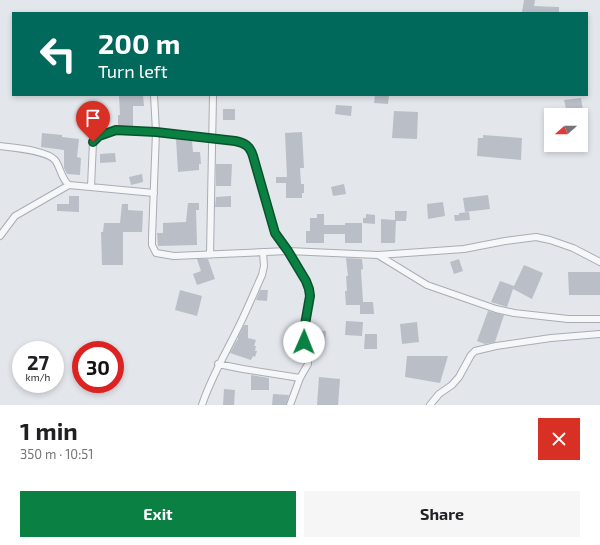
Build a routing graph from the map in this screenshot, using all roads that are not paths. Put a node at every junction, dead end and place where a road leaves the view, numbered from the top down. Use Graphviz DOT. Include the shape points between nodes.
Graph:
graph roads {
  1 [pos="154,96"];
  2 [pos="213,96"];
  3 [pos="156,132"];
  4 [pos="212,139"];
  5 [pos="0,146"];
  6 [pos="69,185"];
  7 [pos="91,187"];
  8 [pos="154,193"];
  9 [pos="0,236"];
  10 [pos="288,251"];
  11 [pos="263,252"];
  12 [pos="210,255"];
  13 [pos="378,255"];
  14 [pos="600,262"];
  15 [pos="600,319"];
  16 [pos="600,334"];
  17 [pos="218,364"];
  18 [pos="300,378"];
  19 [pos="202,405"];
  20 [pos="290,405"];
  21 [pos="430,405"];
  1 -- 3 [label="street"];
  2 -- 4 [label="street"];
  3 -- 4 [label="street"];
  3 -- 7 [label="street" via="116,130 95,139 92,146"];
  3 -- 8 [label="street"];
  4 -- 10 [label="street" via="243,142 249,147 274,229"];
  4 -- 12 [label="street"];
  5 -- 6 [label="street" via="43,153 52,158"];
  6 -- 7 [label="street"];
  6 -- 9 [label="street" via="15,216"];
  7 -- 8 [label="street"];
  8 -- 12 [label="street" via="154,251 174,256"];
  10 -- 11 [label="street"];
  10 -- 13 [label="street"];
  10 -- 18 [label="street" via="306,281 310,296 304,330 308,361"];
  11 -- 12 [label="street"];
  11 -- 17 [label="street" via="262,275 236,333"];
  13 -- 14 [label="street" via="464,249 536,237 573,248"];
  13 -- 15 [label="street" via="428,285 496,309 568,319"];
  16 -- 21 [label="street" via="551,338 496,346 475,352 470,355 459,377"];
  17 -- 18 [label="street"];
  17 -- 19 [label="street"];
  18 -- 20 [label="street"];
}
